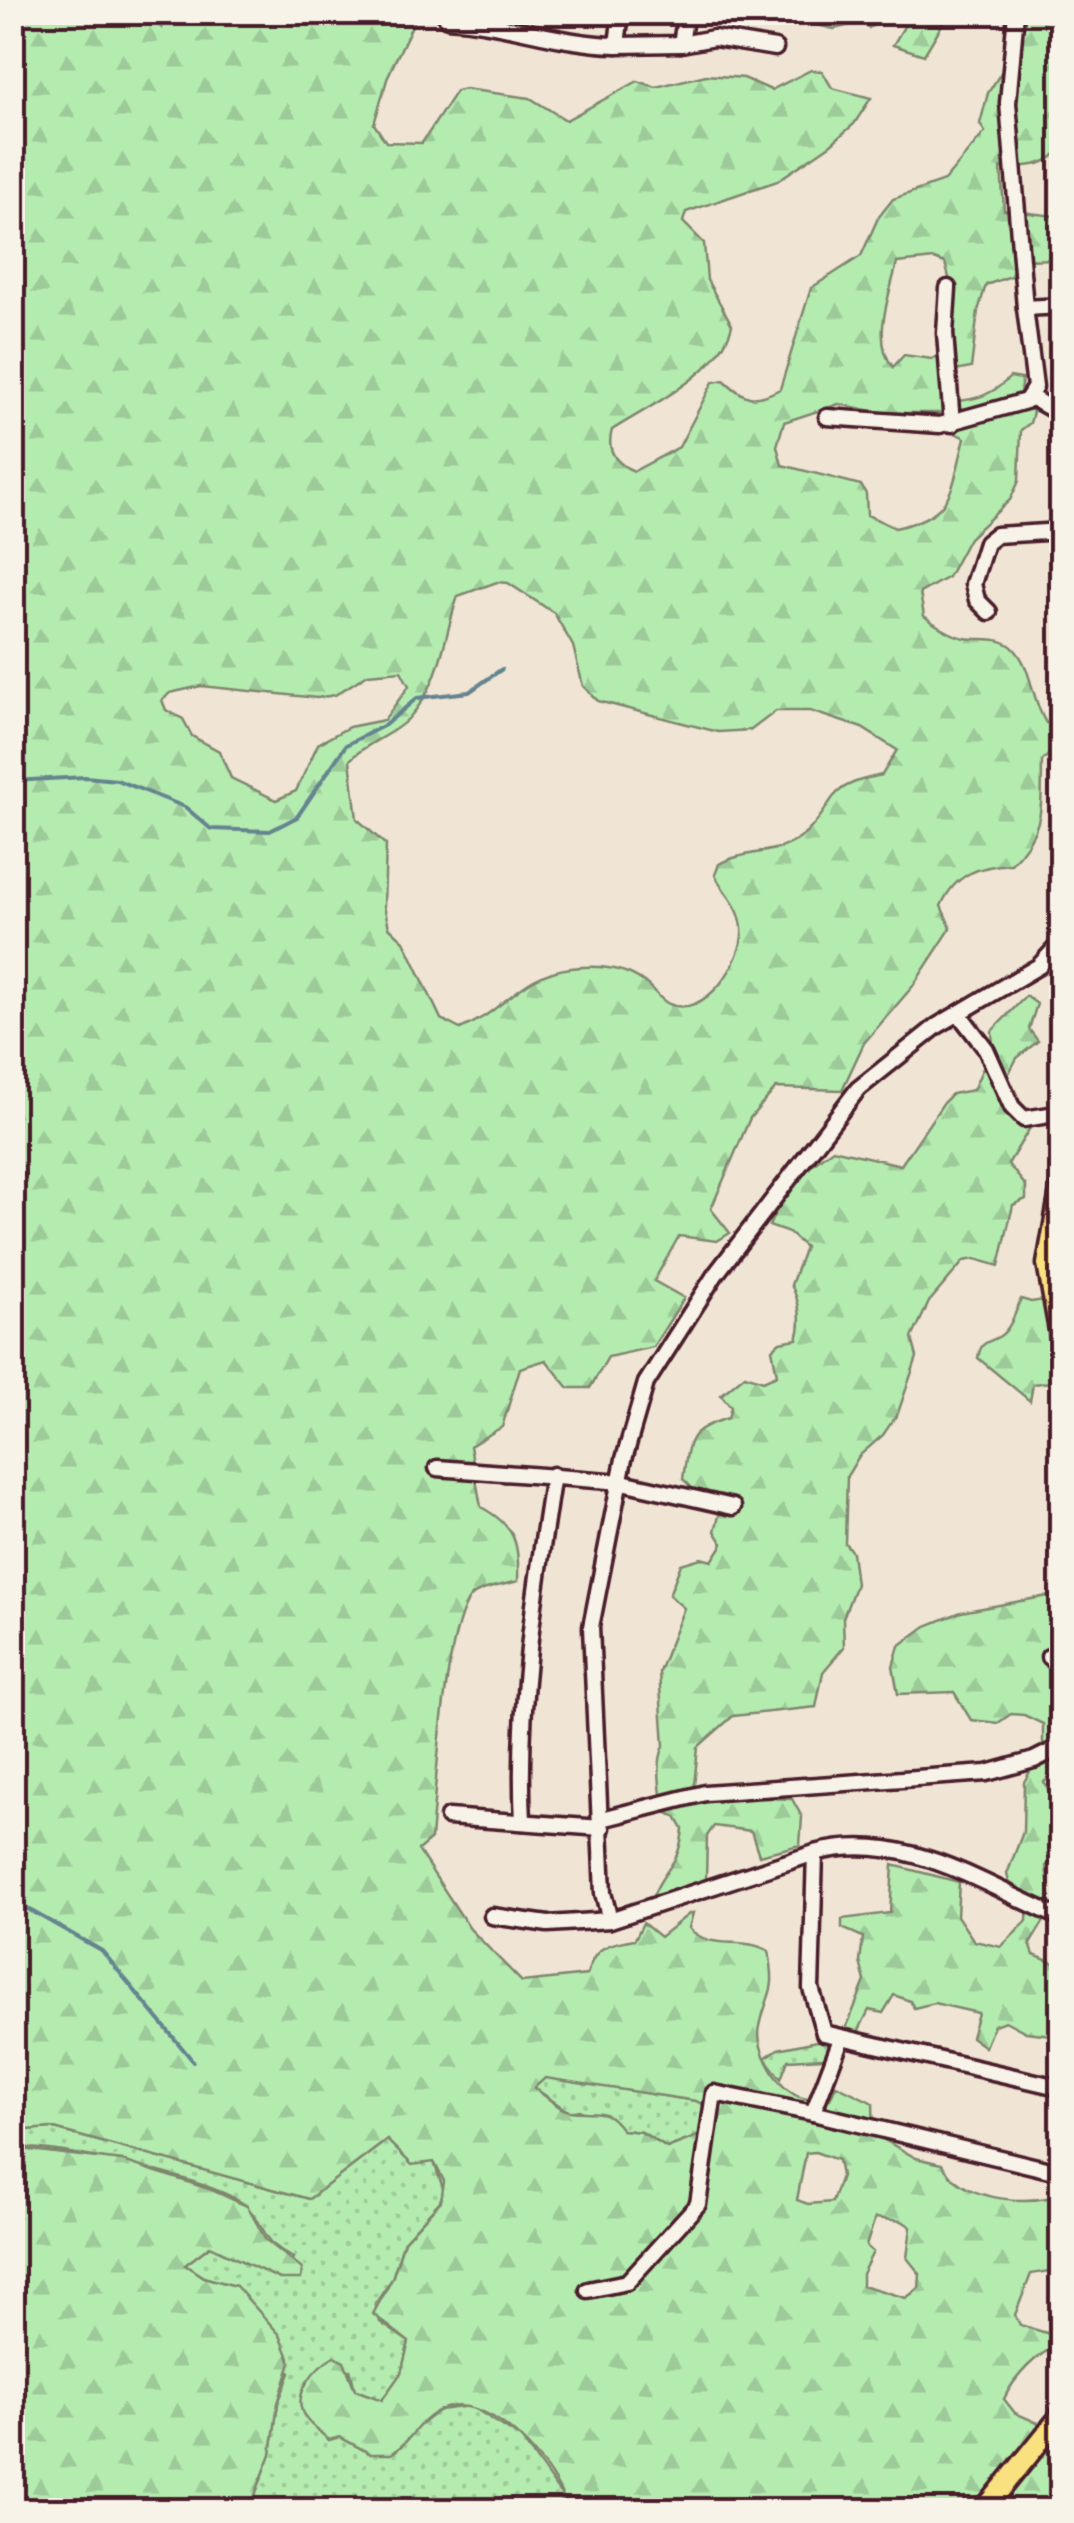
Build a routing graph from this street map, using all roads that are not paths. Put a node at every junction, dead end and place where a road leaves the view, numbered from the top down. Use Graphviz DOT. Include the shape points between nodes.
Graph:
graph roads {
  1 [pos="622,12"];
  2 [pos="686,12"];
  3 [pos="1016,12"];
  4 [pos="447,18"];
  5 [pos="510,19"];
  6 [pos="682,44"];
  7 [pos="617,45"];
  8 [pos="775,48"];
  9 [pos="948,288"];
  10 [pos="1062,306"];
  11 [pos="1025,308"];
  12 [pos="1032,398"];
  13 [pos="1062,414"];
  14 [pos="827,417"];
  15 [pos="952,424"];
  16 [pos="1062,531"];
  17 [pos="989,612"];
  18 [pos="1062,941"];
  19 [pos="958,1014"];
  20 [pos="1062,1114"];
  21 [pos="1062,1179"];
  22 [pos="1062,1347"];
  23 [pos="437,1468"];
  24 [pos="553,1475"];
  25 [pos="622,1482"];
  26 [pos="733,1508"];
  27 [pos="1062,1746"];
  28 [pos="448,1817"];
  29 [pos="523,1822"];
  30 [pos="602,1824"];
  31 [pos="815,1854"];
  32 [pos="492,1916"];
  33 [pos="1062,1918"];
  34 [pos="610,1920"];
  35 [pos="841,2039"];
  36 [pos="1062,2088"];
  37 [pos="813,2112"];
  38 [pos="1062,2173"];
  39 [pos="588,2290"];
  40 [pos="1062,2414"];
  41 [pos="984,2510"];
  1 -- 7 [label="street"];
  2 -- 6 [label="street"];
  3 -- 11 [label="street" via="1008,103"];
  4 -- 5 [label="street"];
  5 -- 7 [label="street" via="544,39"];
  6 -- 7 [label="street"];
  6 -- 8 [label="street" via="714,38"];
  9 -- 15 [label="street"];
  10 -- 11 [label="street"];
  11 -- 12 [label="street"];
  12 -- 13 [label="street"];
  12 -- 15 [label="street"];
  14 -- 15 [label="street"];
  16 -- 17 [label="street" via="996,536 986,543 972,584"];
  18 -- 19 [label="street" via="1030,973"];
  19 -- 20 [label="street" via="986,1049 1024,1119"];
  19 -- 25 [label="street" via="858,1089 716,1275 646,1383"];
  21 -- 22 [label="main road" via="1047,1264"];
  23 -- 24 [label="street"];
  24 -- 25 [label="street"];
  24 -- 29 [label="street" via="528,1654 520,1747"];
  25 -- 26 [label="street"];
  25 -- 30 [label="street" via="591,1627"];
  27 -- 30 [label="street" via="987,1773 705,1792"];
  28 -- 29 [label="street"];
  29 -- 30 [label="street"];
  30 -- 34 [label="street"];
  31 -- 33 [label="street" via="872,1847 938,1860"];
  31 -- 34 [label="street"];
  31 -- 35 [label="street" via="814,2008 824,2033"];
  32 -- 34 [label="street" via="548,1924"];
  35 -- 36 [label="street"];
  35 -- 37 [label="street"];
  37 -- 38 [label="street"];
  37 -- 39 [label="street" via="714,2093 698,2204 627,2282"];
  40 -- 41 [label="main road"];
}
